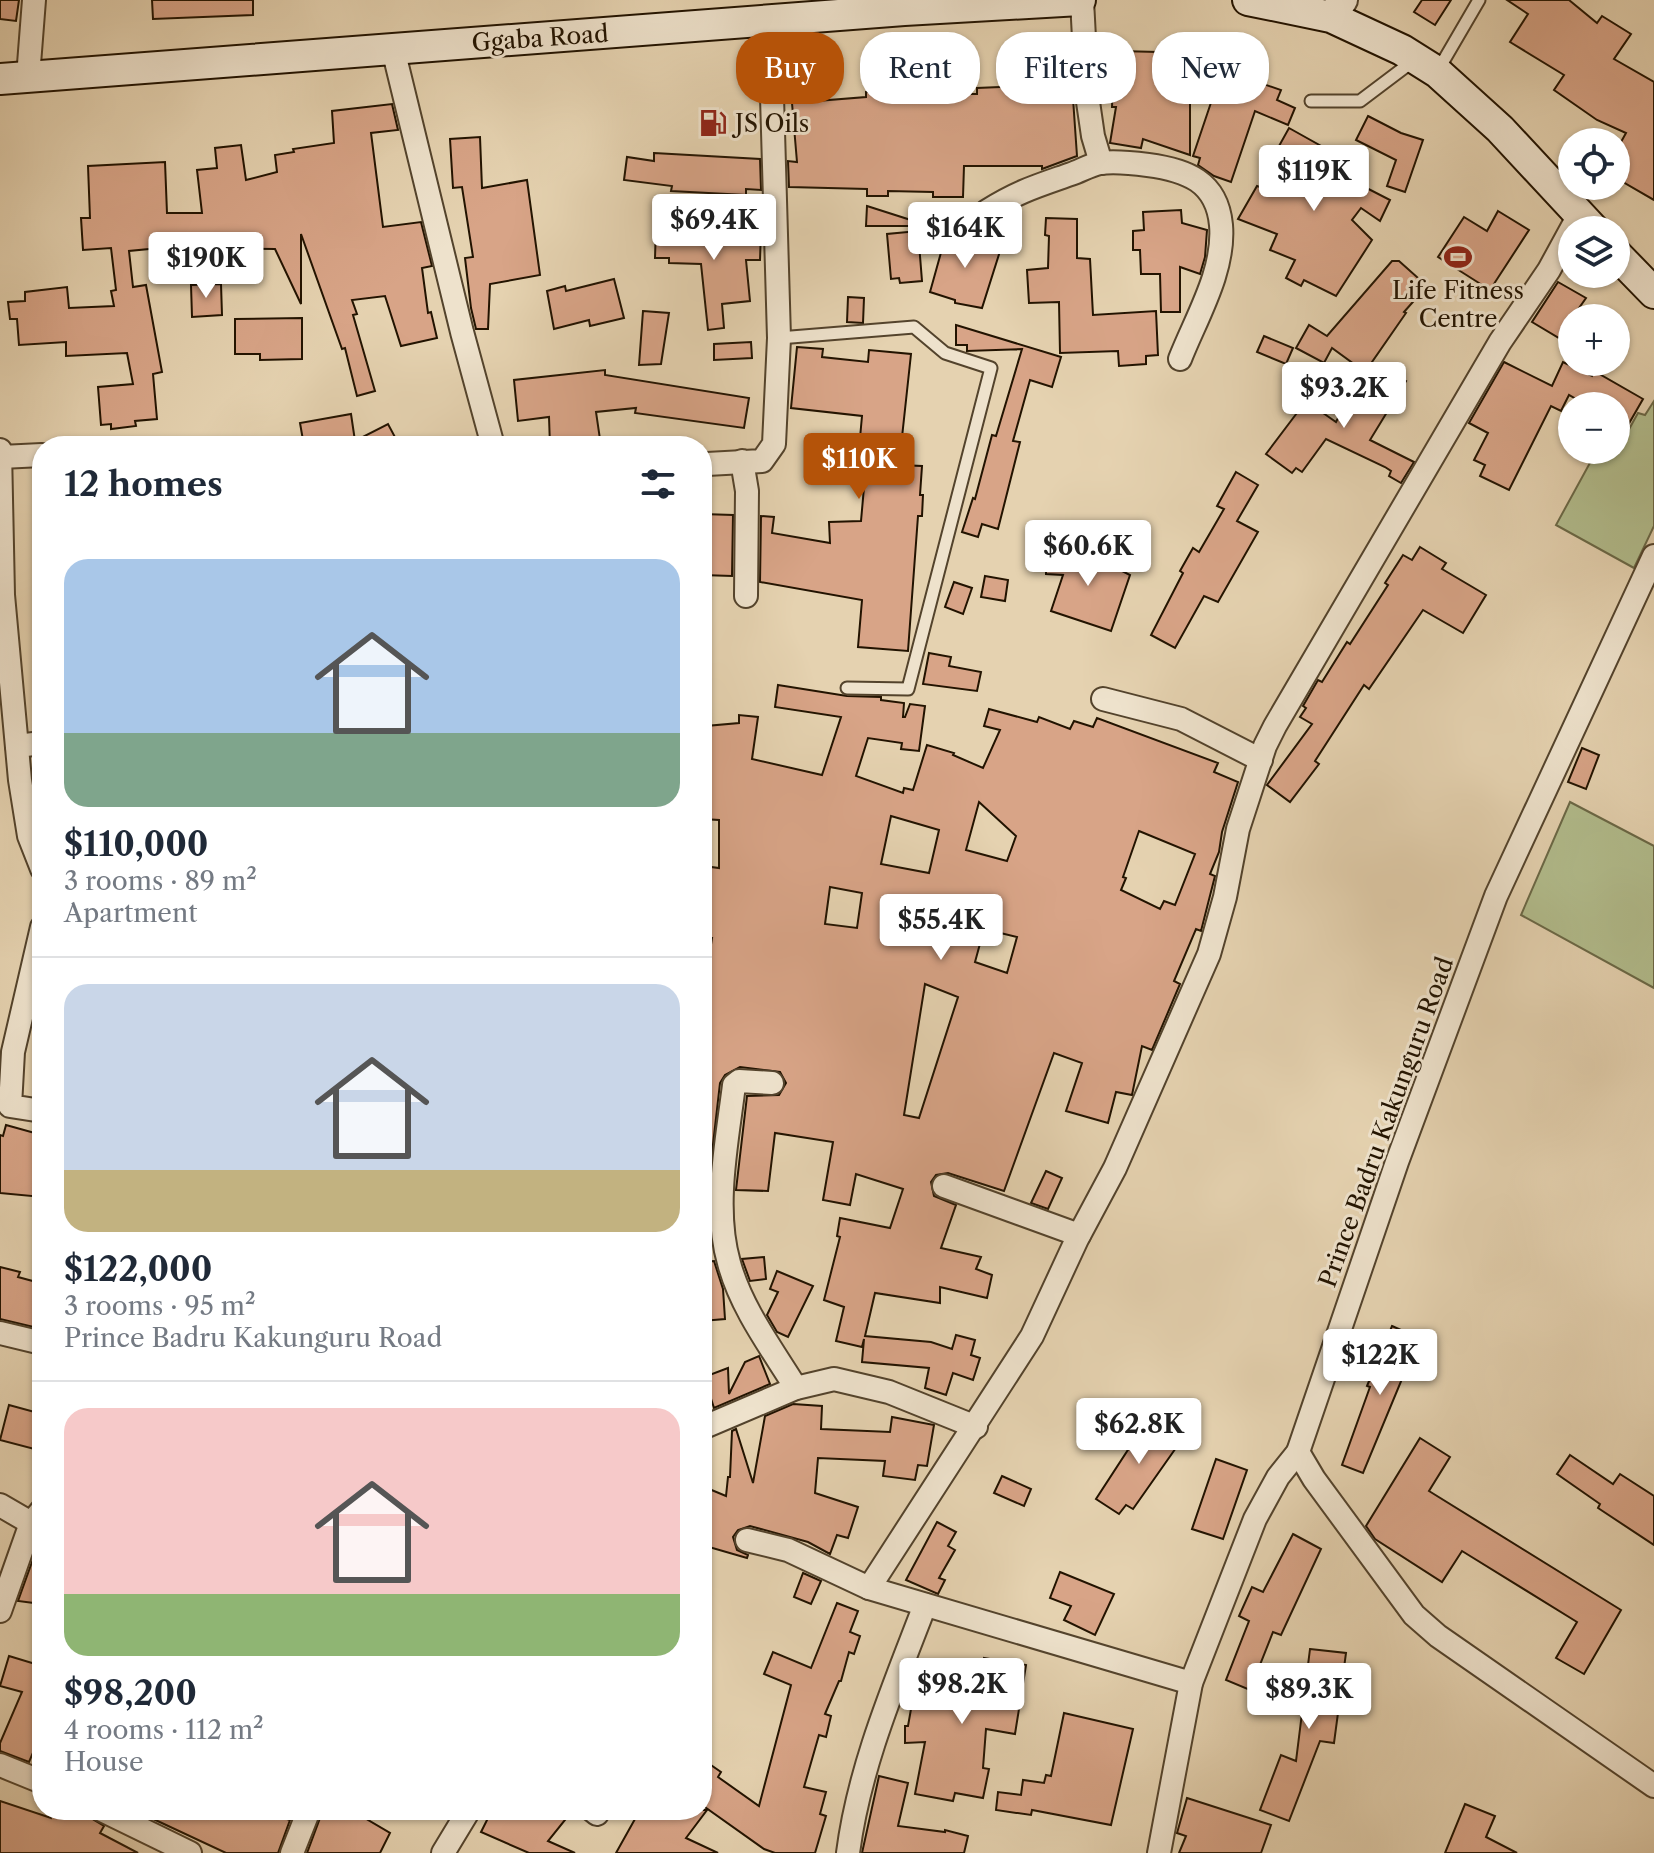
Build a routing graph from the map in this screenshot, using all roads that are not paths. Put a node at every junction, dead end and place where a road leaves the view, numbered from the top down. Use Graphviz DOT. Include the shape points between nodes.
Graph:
graph roads {
  1 [pos="34,0"];
  2 [pos="1081,0"];
  3 [pos="1248,0"];
  4 [pos="1479,0"];
  5 [pos="1337,9"];
  6 [pos="781,19"];
  7 [pos="393,49"];
  8 [pos="1427,65"];
  9 [pos="14,78"];
  10 [pos="1311,101"];
  11 [pos="1101,163"];
  12 [pos="987,211"];
  13 [pos="1580,216"];
  14 [pos="1558,258"];
  15 [pos="1630,268"];
  16 [pos="1654,293"];
  17 [pos="779,338"];
  18 [pos="1180,359"];
  19 [pos="490,436"];
  20 [pos="0,450"];
  21 [pos="32,455"];
  22 [pos="1,457"];
  23 [pos="742,461"];
  24 [pos="712,464"];
  25 [pos="1654,556"];
  26 [pos="746,596"];
  27 [pos="847,688"];
  28 [pos="1103,699"];
  29 [pos="32,744"];
  30 [pos="17,746"];
  31 [pos="1261,760"];
  32 [pos="32,844"];
  33 [pos="32,970"];
  34 [pos="772,1083"];
  35 [pos="5,1106"];
  36 [pos="32,1110"];
  37 [pos="944,1186"];
  38 [pos="1079,1235"];
  39 [pos="0,1333"];
  40 [pos="32,1341"];
  41 [pos="796,1388"];
  42 [pos="712,1424"];
  43 [pos="976,1427"];
  44 [pos="1298,1452"];
  45 [pos="0,1505"];
  46 [pos="32,1515"];
  47 [pos="32,1527"];
  48 [pos="747,1540"];
  49 [pos="869,1588"];
  50 [pos="925,1605"];
  51 [pos="0,1611"];
  52 [pos="1191,1683"];
  53 [pos="0,1765"];
  54 [pos="32,1778"];
  55 [pos="1654,1786"];
  56 [pos="118,1820"];
  57 [pos="305,1820"];
  58 [pos="463,1820"];
  59 [pos="160,1846"];
  60 [pos="190,1853"];
  61 [pos="292,1853"];
  62 [pos="443,1853"];
  63 [pos="848,1853"];
  64 [pos="1159,1853"];
  1 -- 9 [label="street"];
  2 -- 6 [label="main road, Ggaba Road"];
  2 -- 11 [label="street" via="1087,95"];
  3 -- 5 [label="main road"];
  4 -- 8 [label="lane"];
  5 -- 8 [label="main road"];
  6 -- 7 [label="main road, Ggaba Road"];
  6 -- 17 [label="street" via="770,75"];
  7 -- 9 [label="main road, Ggaba Road"];
  7 -- 19 [label="street"];
  8 -- 10 [label="lane" via="1360,101"];
  8 -- 13 [label="main road" via="1481,110"];
  11 -- 12 [label="street" via="1030,187"];
  11 -- 18 [label="street" via="1185,172 1212,199 1221,224 1220,251"];
  14 -- 31 [label="street" via="1500,342 1282,713"];
  15 -- 16 [label="main road"];
  17 -- 23 [label="street" via="774,444 762,461"];
  17 -- 27 [label="lane" via="914,327 945,353 991,368 908,689"];
  20 -- 22 [label="street"];
  21 -- 22 [label="street"];
  22 -- 30 [label="street" via="3,595"];
  23 -- 24 [label="street"];
  23 -- 26 [label="street" via="747,491"];
  25 -- 44 [label="street, Prince Badru Kakunguru Road" via="1496,896 1397,1162"];
  28 -- 31 [label="street" via="1181,719"];
  29 -- 30 [label="street"];
  30 -- 32 [label="street"];
  31 -- 38 [label="street" via="1238,829 1209,954 1115,1168"];
  33 -- 35 [label="street"];
  34 -- 41 [label="street" via="734,1085 722,1214 728,1263 748,1311"];
  35 -- 36 [label="street"];
  37 -- 38 [label="street"];
  38 -- 43 [label="street" via="1032,1336"];
  39 -- 40 [label="street"];
  41 -- 42 [label="street"];
  41 -- 43 [label="street" via="834,1379 889,1392"];
  43 -- 49 [label="street"];
  44 -- 52 [label="street, Prince Badru Kakunguru Road" via="1255,1519"];
  44 -- 55 [label="street" via="1422,1622"];
  45 -- 46 [label="street"];
  47 -- 51 [label="street"];
  48 -- 49 [label="street" via="788,1550"];
  49 -- 50 [label="street"];
  50 -- 52 [label="street"];
  50 -- 63 [label="street" via="864,1771"];
  52 -- 64 [label="street, Prince Badru Kakunguru Road"];
  53 -- 54 [label="street"];
  56 -- 59 [label="street"];
  57 -- 61 [label="street"];
  58 -- 62 [label="street"];
  59 -- 60 [label="street"];
}
